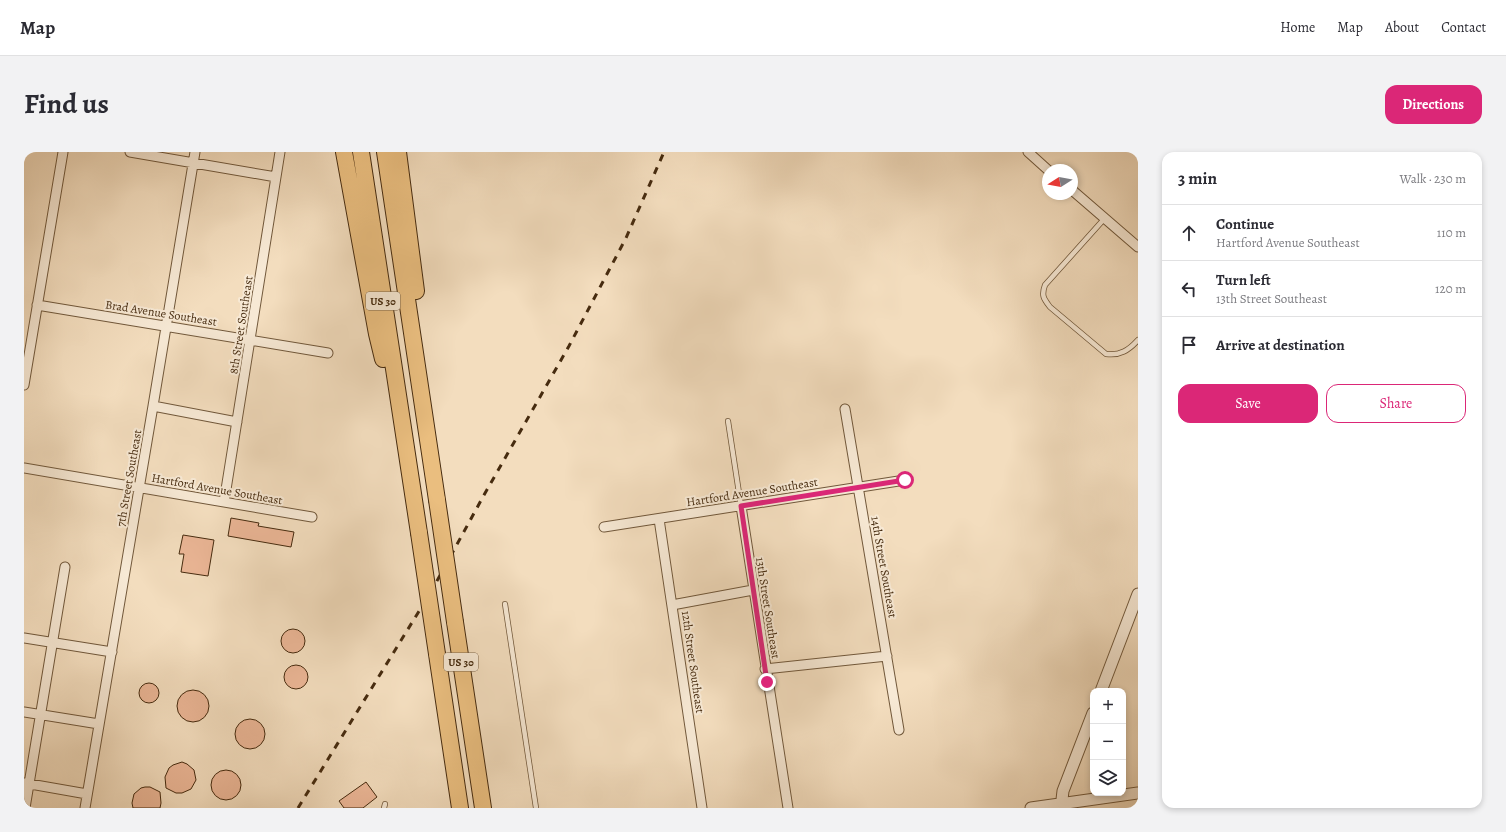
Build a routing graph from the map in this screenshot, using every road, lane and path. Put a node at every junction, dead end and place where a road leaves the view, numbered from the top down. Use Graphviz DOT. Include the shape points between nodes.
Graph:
graph roads {
  1 [pos="63,152"];
  2 [pos="130,152"];
  3 [pos="195,152"];
  4 [pos="280,152"];
  5 [pos="344,152"];
  6 [pos="361,152"];
  7 [pos="385,152"];
  8 [pos="398,152"];
  9 [pos="1028,152"];
  10 [pos="193,163"];
  11 [pos="1042,165"];
  12 [pos="276,177"];
  13 [pos="1078,195"];
  14 [pos="1105,218"];
  15 [pos="1138,247"];
  16 [pos="37,305"];
  17 [pos="166,326"];
  18 [pos="250,340"];
  19 [pos="1138,340"];
  20 [pos="328,353"];
  21 [pos="418,377"];
  22 [pos="24,385"];
  23 [pos="154,406"];
  24 [pos="845,409"];
  25 [pos="728,421"];
  26 [pos="237,422"];
  27 [pos="406,449"];
  28 [pos="24,468"];
  29 [pos="905,480"];
  30 [pos="139,488"];
  31 [pos="858,488"];
  32 [pos="224,502"];
  33 [pos="741,506"];
  34 [pos="312,517"];
  35 [pos="659,519"];
  36 [pos="604,527"];
  37 [pos="64,567"];
  38 [pos="753,590"];
  39 [pos="1138,594"];
  40 [pos="505,604"];
  41 [pos="672,605"];
  42 [pos="24,638"];
  43 [pos="52,643"];
  44 [pos="112,652"];
  45 [pos="887,656"];
  46 [pos="765,669"];
  47 [pos="1102,688"];
  48 [pos="24,712"];
  49 [pos="40,714"];
  50 [pos="1090,721"];
  51 [pos="100,724"];
  52 [pos="898,730"];
  53 [pos="26,784"];
  54 [pos="1138,793"];
  55 [pos="88,794"];
  56 [pos="1061,806"];
  57 [pos="25,808"];
  58 [pos="85,808"];
  59 [pos="460,808"];
  60 [pos="483,808"];
  61 [pos="536,808"];
  62 [pos="702,808"];
  63 [pos="788,808"];
  64 [pos="1031,808"];
  1 -- 16 [label="street"];
  2 -- 10 [label="street"];
  3 -- 10 [label="street, 7th Street Southeast"];
  4 -- 12 [label="street, 8th Street Southeast"];
  5 -- 27 [label="highway" via="377,334"];
  6 -- 27 [label="highway, US 30"];
  7 -- 21 [label="highway, US 30"];
  8 -- 21 [label="highway" via="418,308"];
  9 -- 11 [label="street"];
  10 -- 12 [label="street"];
  10 -- 17 [label="street, 7th Street Southeast"];
  12 -- 18 [label="street, 8th Street Southeast"];
  13 -- 14 [label="street"];
  14 -- 15 [label="street"];
  14 -- 19 [label="lane" via="1045,285 1042,292 1050,307 1106,354 1124,353"];
  16 -- 17 [label="street, Brad Avenue Southeast"];
  16 -- 22 [label="street"];
  17 -- 18 [label="street, Brad Avenue Southeast"];
  17 -- 23 [label="street, 7th Street Southeast"];
  18 -- 20 [label="street, Brad Avenue Southeast"];
  18 -- 26 [label="street, 8th Street Southeast"];
  21 -- 60 [label="highway, US 30, bridge"];
  23 -- 26 [label="street"];
  23 -- 30 [label="street, 7th Street Southeast"];
  24 -- 31 [label="street, 14th Street Southeast"];
  25 -- 33 [label="lane"];
  26 -- 32 [label="street, 8th Street Southeast"];
  27 -- 59 [label="highway, US 30, bridge"];
  28 -- 30 [label="street, Hartford Avenue Southeast"];
  29 -- 31 [label="street, Hartford Avenue Southeast"];
  30 -- 32 [label="street, Hartford Avenue Southeast"];
  30 -- 44 [label="street, 7th Street Southeast"];
  31 -- 33 [label="street, Hartford Avenue Southeast"];
  31 -- 45 [label="street, 14th Street Southeast"];
  32 -- 34 [label="street, Hartford Avenue Southeast"];
  33 -- 35 [label="street, Hartford Avenue Southeast"];
  33 -- 38 [label="street, 13th Street Southeast"];
  35 -- 36 [label="street, Hartford Avenue Southeast"];
  35 -- 41 [label="street, 12th Street Southeast"];
  37 -- 43 [label="street"];
  38 -- 41 [label="street"];
  38 -- 46 [label="street, 13th Street Southeast"];
  39 -- 47 [label="street"];
  40 -- 61 [label="lane"];
  41 -- 62 [label="street, 12th Street Southeast"];
  42 -- 43 [label="street"];
  43 -- 44 [label="street"];
  43 -- 49 [label="street"];
  44 -- 51 [label="street, 7th Street Southeast"];
  45 -- 46 [label="street"];
  45 -- 52 [label="street, 14th Street Southeast"];
  46 -- 63 [label="street, 13th Street Southeast"];
  48 -- 49 [label="street"];
  49 -- 51 [label="street"];
  49 -- 53 [label="street"];
  50 -- 56 [label="street" via="1063,791"];
  51 -- 55 [label="street, 7th Street Southeast"];
  53 -- 55 [label="street"];
  53 -- 57 [label="street"];
  54 -- 56 [label="street"];
  55 -- 58 [label="street, 7th Street Southeast"];
  56 -- 64 [label="street"];
}
